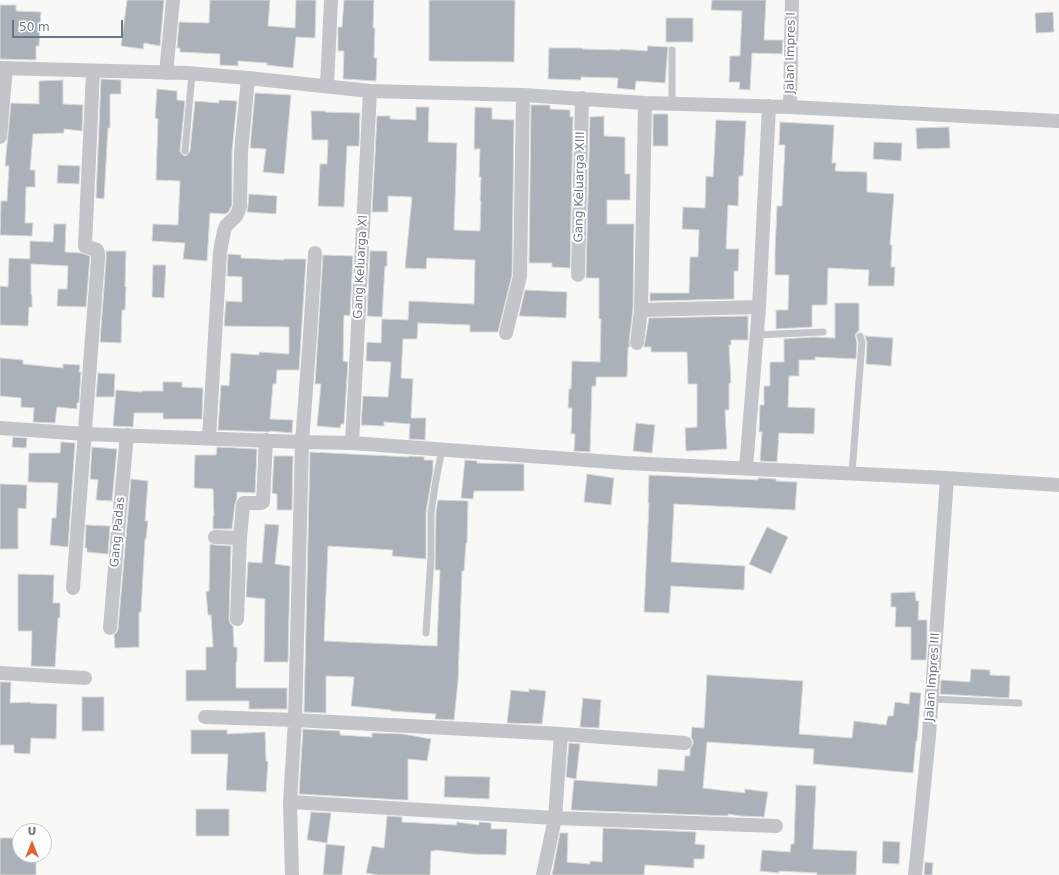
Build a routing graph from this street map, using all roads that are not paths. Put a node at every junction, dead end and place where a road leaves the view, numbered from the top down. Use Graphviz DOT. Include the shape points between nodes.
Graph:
graph roads {
  1 [pos="173,0"];
  2 [pos="331,0"];
  3 [pos="792,0"];
  4 [pos="672,50"];
  5 [pos="3,68"];
  6 [pos="93,71"];
  7 [pos="166,73"];
  8 [pos="192,74"];
  9 [pos="248,78"];
  10 [pos="327,86"];
  11 [pos="370,91"];
  12 [pos="523,95"];
  13 [pos="582,98"];
  14 [pos="645,103"];
  15 [pos="672,103"];
  16 [pos="768,106"];
  17 [pos="790,107"];
  18 [pos="1059,121"];
  19 [pos="0,137"];
  20 [pos="185,151"];
  21 [pos="315,253"];
  22 [pos="578,275"];
  23 [pos="759,307"];
  24 [pos="641,310"];
  25 [pos="823,332"];
  26 [pos="506,333"];
  27 [pos="756,335"];
  28 [pos="860,336"];
  29 [pos="637,343"];
  30 [pos="0,428"];
  31 [pos="86,434"];
  32 [pos="127,435"];
  33 [pos="210,438"];
  34 [pos="266,440"];
  35 [pos="302,442"];
  36 [pos="352,443"];
  37 [pos="442,449"];
  38 [pos="746,468"];
  39 [pos="852,473"];
  40 [pos="947,478"];
  41 [pos="1059,485"];
  42 [pos="215,537"];
  43 [pos="240,538"];
  44 [pos="73,588"];
  45 [pos="237,619"];
  46 [pos="110,628"];
  47 [pos="426,633"];
  48 [pos="0,674"];
  49 [pos="85,678"];
  50 [pos="932,699"];
  51 [pos="1019,703"];
  52 [pos="205,717"];
  53 [pos="295,720"];
  54 [pos="561,734"];
  55 [pos="685,743"];
  56 [pos="290,802"];
  57 [pos="555,818"];
  58 [pos="776,826"];
  59 [pos="292,875"];
  60 [pos="543,875"];
  61 [pos="915,875"];
  1 -- 7 [label="street"];
  2 -- 10 [label="street"];
  3 -- 17 [label="street, Jalan Impres I"];
  4 -- 15 [label="lane"];
  5 -- 6 [label="street"];
  5 -- 19 [label="street"];
  6 -- 7 [label="street"];
  6 -- 31 [label="street" via="85,246 97,250 98,259"];
  7 -- 8 [label="street"];
  8 -- 9 [label="street"];
  8 -- 20 [label="lane"];
  9 -- 10 [label="street"];
  9 -- 33 [label="street" via="241,152 240,206 236,216 226,226 220,252"];
  10 -- 11 [label="street"];
  11 -- 12 [label="street"];
  11 -- 36 [label="street, Gang Keluarga XI"];
  12 -- 13 [label="street"];
  12 -- 26 [label="street" via="520,276"];
  13 -- 14 [label="street"];
  13 -- 22 [label="street, Gang Keluarga XIII"];
  14 -- 15 [label="street"];
  14 -- 24 [label="street"];
  15 -- 16 [label="street"];
  16 -- 17 [label="street"];
  16 -- 23 [label="street"];
  17 -- 18 [label="street"];
  21 -- 35 [label="street"];
  23 -- 24 [label="street"];
  23 -- 27 [label="street"];
  24 -- 29 [label="street"];
  25 -- 27 [label="lane"];
  27 -- 38 [label="street"];
  28 -- 39 [label="lane" via="862,342"];
  30 -- 31 [label="street"];
  31 -- 32 [label="street"];
  31 -- 44 [label="street"];
  32 -- 33 [label="street"];
  32 -- 46 [label="street, Gang Padas"];
  33 -- 34 [label="street"];
  34 -- 35 [label="street"];
  34 -- 43 [label="street" via="263,502 244,503"];
  35 -- 36 [label="street"];
  35 -- 53 [label="street"];
  36 -- 37 [label="street"];
  37 -- 38 [label="street" via="626,463"];
  37 -- 47 [label="lane" via="432,512"];
  38 -- 39 [label="street"];
  39 -- 40 [label="street"];
  40 -- 41 [label="street"];
  40 -- 50 [label="street, Jalan Impres III"];
  42 -- 43 [label="street"];
  43 -- 45 [label="street"];
  48 -- 49 [label="street"];
  50 -- 51 [label="lane"];
  50 -- 61 [label="street, Jalan Impres III"];
  52 -- 53 [label="street"];
  53 -- 54 [label="street"];
  53 -- 56 [label="street"];
  54 -- 55 [label="street"];
  54 -- 57 [label="street"];
  56 -- 57 [label="street"];
  56 -- 59 [label="street"];
  57 -- 58 [label="street"];
  57 -- 60 [label="street"];
}
